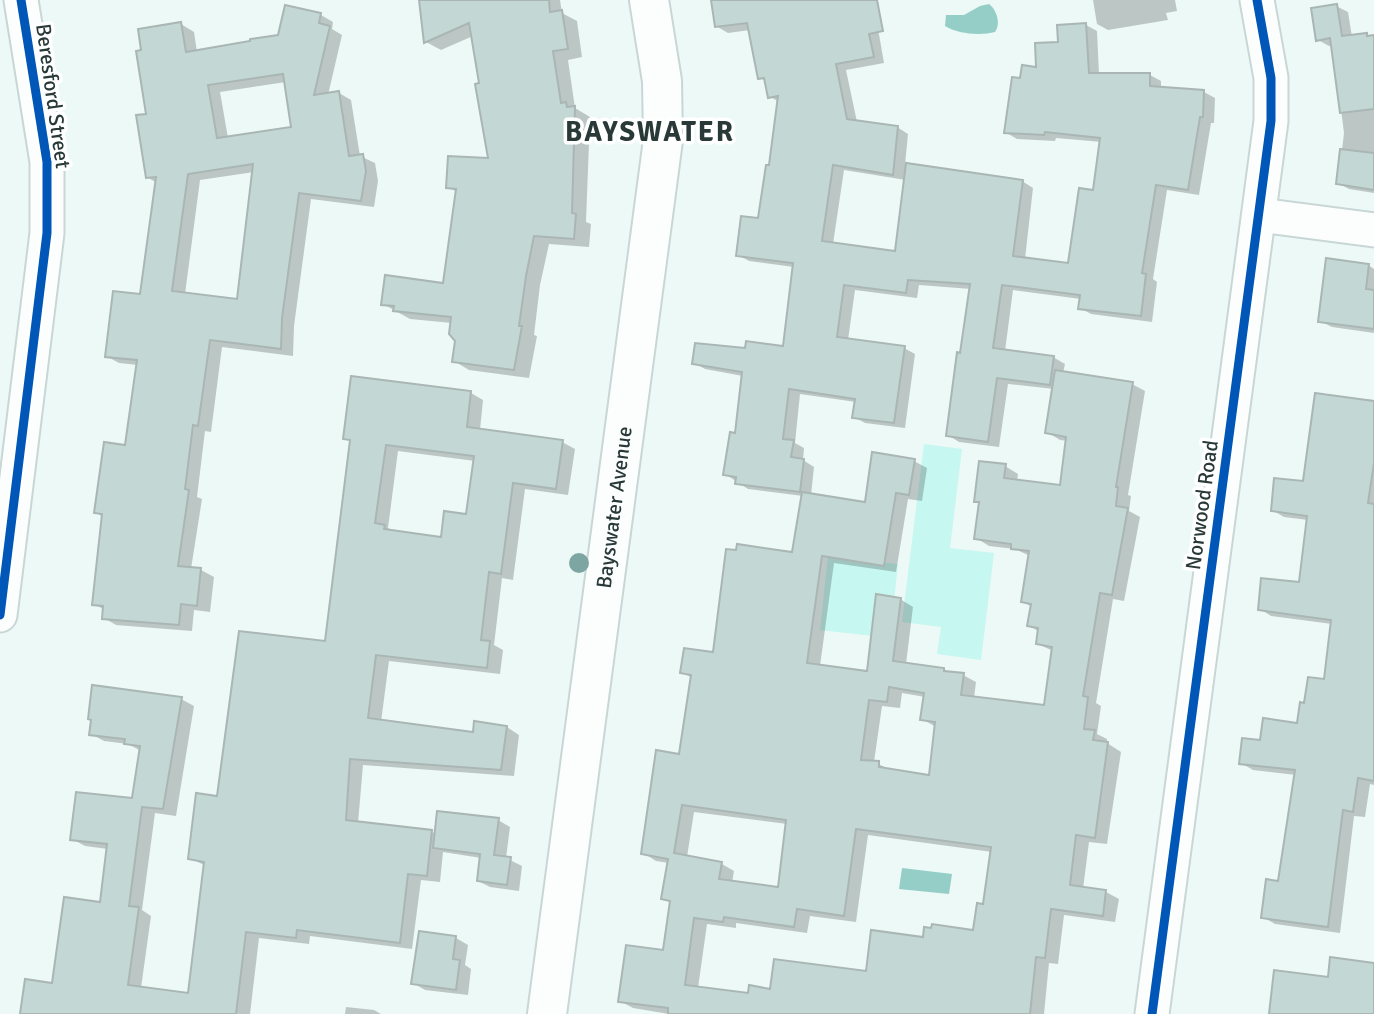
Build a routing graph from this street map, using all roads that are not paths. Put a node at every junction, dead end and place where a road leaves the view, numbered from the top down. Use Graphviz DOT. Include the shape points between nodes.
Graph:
graph roads {
  1 [pos="21,0"];
  2 [pos="649,0"];
  3 [pos="1257,0"];
  4 [pos="1259,215"];
  5 [pos="1374,230"];
  6 [pos="0,615"];
  7 [pos="547,1014"];
  8 [pos="1152,1014"];
  1 -- 6 [label="street, Beresford Street" via="47,162 47,233"];
  2 -- 7 [label="main road, Bayswater Avenue" via="662,81 663,140"];
  3 -- 4 [label="street, Norwood Road" via="1271,78 1271,121"];
  4 -- 5 [label="street"];
  4 -- 8 [label="street, Norwood Road"];
}
